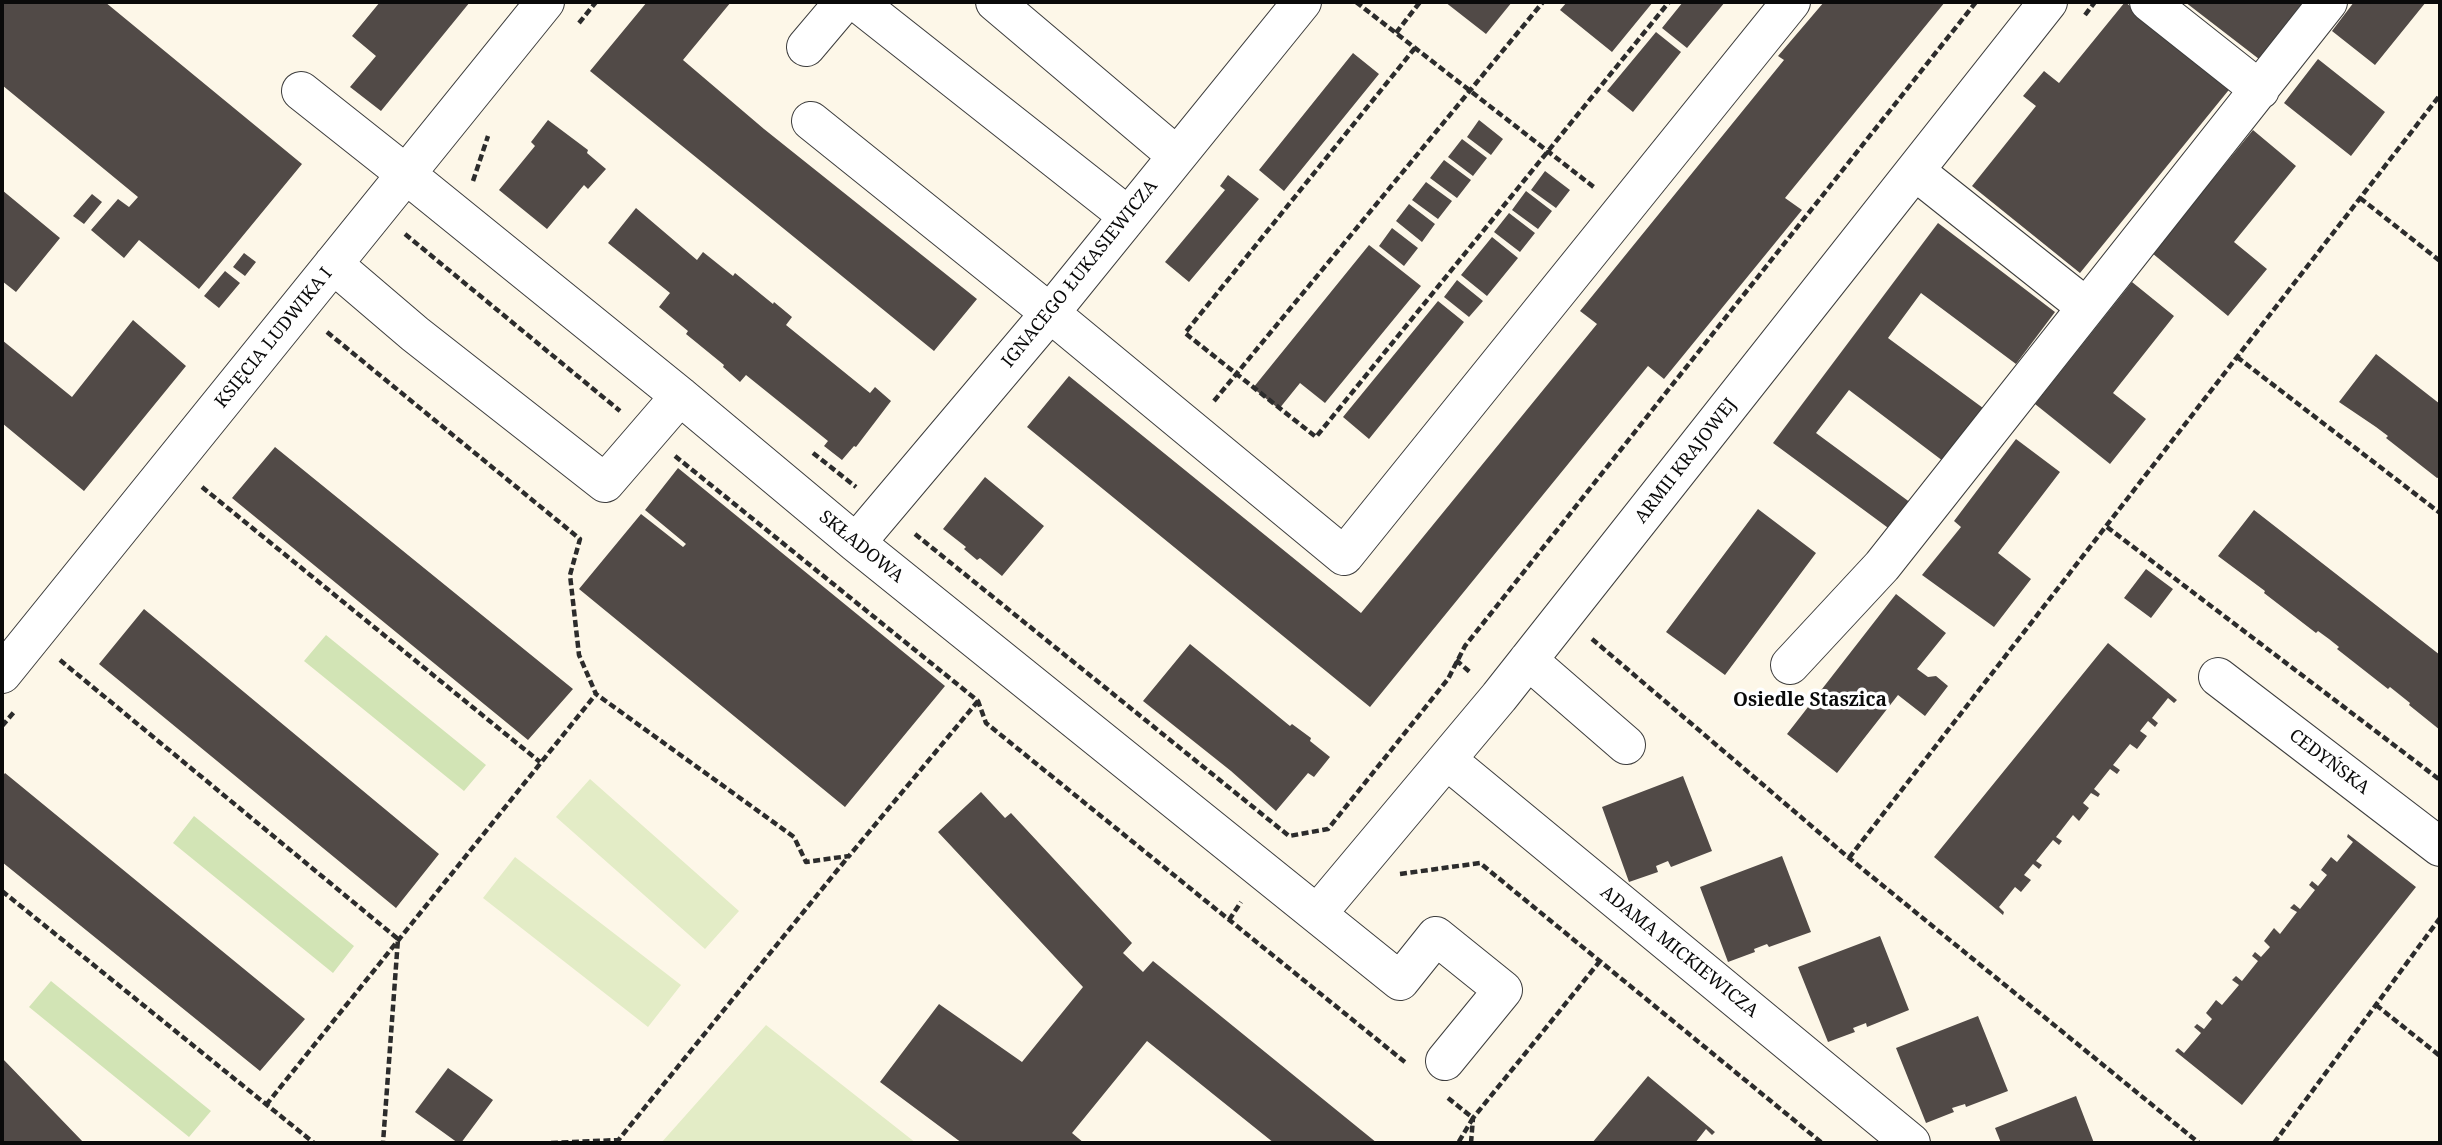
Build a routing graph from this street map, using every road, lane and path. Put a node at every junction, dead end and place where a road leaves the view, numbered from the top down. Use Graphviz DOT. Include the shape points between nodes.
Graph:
graph roads {
  1 [pos="545,2"];
  2 [pos="844,2"];
  3 [pos="857,2"];
  4 [pos="995,2"];
  5 [pos="1302,2"];
  6 [pos="1356,2"];
  7 [pos="1420,2"];
  8 [pos="1543,2"];
  9 [pos="1670,2"];
  10 [pos="1791,2"];
  11 [pos="2048,2"];
  12 [pos="2149,2"];
  13 [pos="2328,2"];
  14 [pos="1396,33"];
  15 [pos="806,47"];
  16 [pos="1415,48"];
  17 [pos="2260,89"];
  18 [pos="1470,90"];
  19 [pos="301,91"];
  20 [pos="2440,94"];
  21 [pos="811,121"];
  22 [pos="1548,151"];
  23 [pos="1177,156"];
  24 [pos="1915,171"];
  25 [pos="407,175"];
  26 [pos="2360,198"];
  27 [pos="1623,210"];
  28 [pos="1128,216"];
  29 [pos="2440,261"];
  30 [pos="333,264"];
  31 [pos="2086,307"];
  32 [pos="1050,313"];
  33 [pos="321,327"];
  34 [pos="2237,357"];
  35 [pos="1237,374"];
  36 [pos="680,396"];
  37 [pos="1191,430"];
  38 [pos="196,482"];
  39 [pos="2440,513"];
  40 [pos="2106,526"];
  41 [pos="856,543"];
  42 [pos="1588,636"];
  43 [pos="58,659"];
  44 [pos="1528,660"];
  45 [pos="1790,665"];
  46 [pos="2,674"];
  47 [pos="2218,677"];
  48 [pos="596,694"];
  49 [pos="978,701"];
  50 [pos="1626,745"];
  51 [pos="1447,760"];
  52 [pos="540,762"];
  53 [pos="2440,780"];
  54 [pos="1328,829"];
  55 [pos="2440,847"];
  56 [pos="1368,854"];
  57 [pos="849,856"];
  58 [pos="1849,858"];
  59 [pos="2,891"];
  60 [pos="1317,914"];
  61 [pos="2440,918"];
  62 [pos="398,939"];
  63 [pos="1600,961"];
  64 [pos="2376,1005"];
  65 [pos="2440,1056"];
  66 [pos="1446,1061"];
  67 [pos="266,1105"];
  68 [pos="617,1142"];
  69 [pos="314,1143"];
  70 [pos="383,1143"];
  71 [pos="551,1143"];
  72 [pos="1471,1143"];
  73 [pos="1822,1143"];
  74 [pos="1911,1143"];
  75 [pos="2199,1143"];
  76 [pos="2274,1143"];
  1 -- 25 [label="street, KSIĘCIA LUDWIKA I"];
  2 -- 15 [label="street"];
  3 -- 28 [label="street"];
  4 -- 23 [label="street"];
  5 -- 23 [label="street, IGNACEGO ŁUKASIEWICZA"];
  6 -- 14 [label="path"];
  7 -- 14 [label="path"];
  8 -- 18 [label="path"];
  9 -- 22 [label="path"];
  10 -- 27 [label="street"];
  11 -- 24 [label="street, ARMII KRAJOWEJ"];
  12 -- 17 [label="street"];
  13 -- 17 [label="street"];
  14 -- 16 [label="path"];
  16 -- 18 [label="path"];
  16 -- 35 [label="path" via="1185,333"];
  17 -- 31 [label="street"];
  18 -- 22 [label="path"];
  18 -- 35 [label="path"];
  19 -- 25 [label="street, SKŁADOWA"];
  20 -- 26 [label="path"];
  21 -- 32 [label="street"];
  22 -- 27 [label="path"];
  22 -- 35 [label="path" via="1316,437"];
  23 -- 28 [label="street, IGNACEGO ŁUKASIEWICZA"];
  24 -- 31 [label="street"];
  24 -- 44 [label="street, ARMII KRAJOWEJ"];
  25 -- 30 [label="street, KSIĘCIA LUDWIKA I"];
  25 -- 36 [label="street, SKŁADOWA"];
  26 -- 29 [label="path"];
  26 -- 34 [label="path"];
  27 -- 37 [label="street" via="1344,556"];
  28 -- 32 [label="street, IGNACEGO ŁUKASIEWICZA"];
  30 -- 36 [label="street" via="605,483"];
  30 -- 46 [label="street, KSIĘCIA LUDWIKA I"];
  31 -- 45 [label="street" via="1882,566"];
  32 -- 37 [label="street"];
  32 -- 41 [label="street, IGNACEGO ŁUKASIEWICZA"];
  33 -- 48 [label="path" via="580,539 570,575 579,655"];
  34 -- 39 [label="path"];
  34 -- 40 [label="path"];
  35 -- 37 [label="path"];
  36 -- 41 [label="street, SKŁADOWA"];
  38 -- 52 [label="path"];
  40 -- 53 [label="path"];
  40 -- 58 [label="path"];
  41 -- 60 [label="street, SKŁADOWA"];
  42 -- 58 [label="path"];
  43 -- 62 [label="path"];
  44 -- 50 [label="street"];
  44 -- 51 [label="street, ARMII KRAJOWEJ"];
  47 -- 55 [label="street, CEDYŃSKA"];
  48 -- 52 [label="path"];
  48 -- 57 [label="path" via="794,837 806,862"];
  49 -- 57 [label="path"];
  51 -- 56 [label="street, ARMII KRAJOWEJ"];
  51 -- 74 [label="street, ADAMA MICKIEWICZA"];
  52 -- 62 [label="path"];
  54 -- 56 [label="path"];
  56 -- 60 [label="street, ARMII KRAJOWEJ"];
  56 -- 63 [label="path" via="1401,875 1480,863"];
  57 -- 68 [label="path"];
  58 -- 75 [label="path"];
  59 -- 67 [label="path"];
  60 -- 66 [label="street, SKŁADOWA" via="1400,981 1436,936 1503,990"];
  61 -- 64 [label="path"];
  62 -- 67 [label="path"];
  62 -- 70 [label="path"];
  63 -- 72 [label="path" via="1473,1118"];
  63 -- 73 [label="path"];
  64 -- 65 [label="path"];
  64 -- 76 [label="path"];
  67 -- 69 [label="path"];
  68 -- 71 [label="path"];
}
